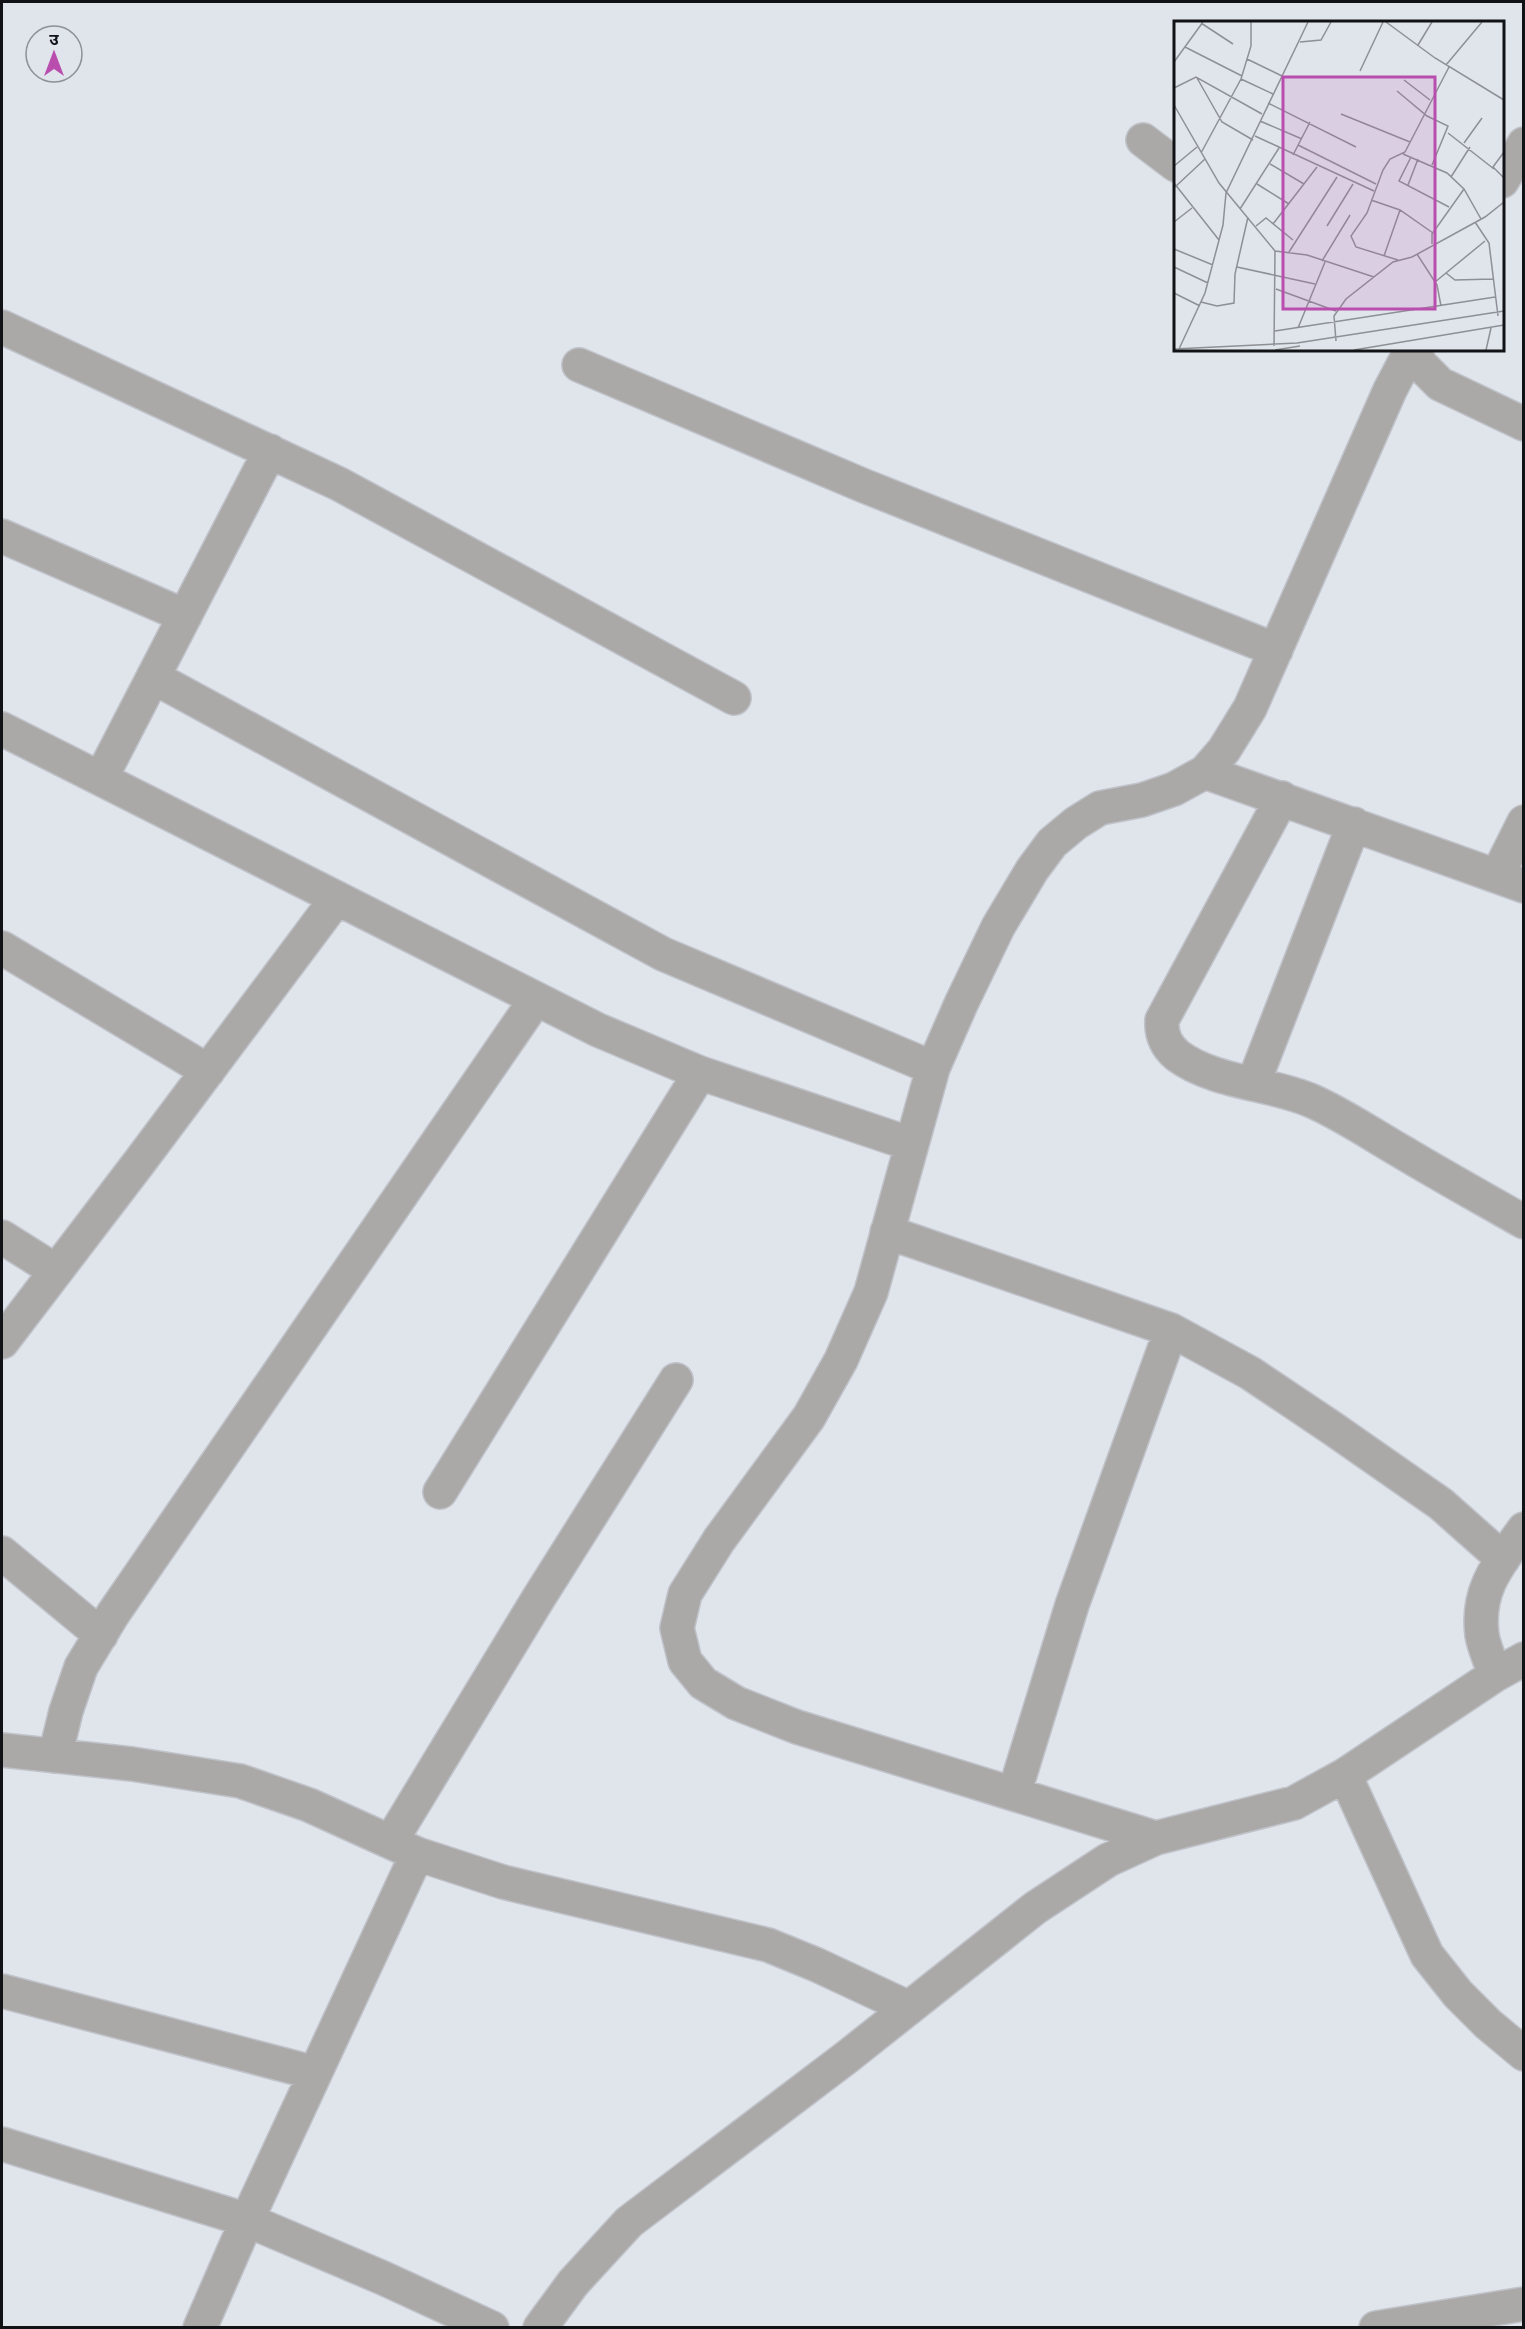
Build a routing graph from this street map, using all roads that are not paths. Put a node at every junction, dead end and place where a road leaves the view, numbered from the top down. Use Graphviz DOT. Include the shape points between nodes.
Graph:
graph roads {
  1 [pos="1143,140"];
  2 [pos="1524,144"];
  3 [pos="1174,163"];
  4 [pos="1504,179"];
  5 [pos="2,327"];
  6 [pos="1411,351"];
  7 [pos="1413,351"];
  8 [pos="579,365"];
  9 [pos="1524,424"];
  10 [pos="270,451"];
  11 [pos="2,536"];
  12 [pos="185,616"];
  13 [pos="1276,650"];
  14 [pos="153,677"];
  15 [pos="734,698"];
  16 [pos="2,729"];
  17 [pos="1205,772"];
  18 [pos="101,778"];
  19 [pos="1282,798"];
  20 [pos="1524,822"];
  21 [pos="1354,824"];
  22 [pos="1510,881"];
  23 [pos="337,898"];
  24 [pos="2,948"];
  25 [pos="536,999"];
  26 [pos="933,1068"];
  27 [pos="208,1071"];
  28 [pos="700,1073"];
  29 [pos="1253,1084"];
  30 [pos="911,1144"];
  31 [pos="1524,1222"];
  32 [pos="887,1232"];
  33 [pos="2,1237"];
  34 [pos="56,1271"];
  35 [pos="1171,1330"];
  36 [pos="2,1342"];
  37 [pos="676,1380"];
  38 [pos="440,1492"];
  39 [pos="1524,1529"];
  40 [pos="2,1553"];
  41 [pos="1503,1559"];
  42 [pos="101,1635"];
  43 [pos="1524,1659"];
  44 [pos="1495,1675"];
  45 [pos="2,1750"];
  46 [pos="55,1756"];
  47 [pos="1345,1775"];
  48 [pos="1014,1794"];
  49 [pos="1156,1838"];
  50 [pos="404,1848"];
  51 [pos="2,1991"];
  52 [pos="909,2008"];
  53 [pos="1524,2054"];
  54 [pos="315,2073"];
  55 [pos="2,2144"];
  56 [pos="247,2220"];
  57 [pos="1524,2304"];
  58 [pos="200,2328"];
  59 [pos="492,2328"];
  60 [pos="540,2328"];
  61 [pos="1376,2328"];
  1 -- 3 [label="street"];
  2 -- 4 [label="street"];
  5 -- 10 [label="street"];
  6 -- 13 [label="street" via="1390,390"];
  7 -- 9 [label="street" via="1440,384"];
  8 -- 13 [label="street" via="862,485"];
  10 -- 12 [label="street"];
  10 -- 15 [label="street" via="339,484"];
  11 -- 12 [label="street"];
  12 -- 14 [label="street"];
  13 -- 17 [label="street" via="1251,708"];
  14 -- 18 [label="street"];
  14 -- 26 [label="street" via="663,954"];
  16 -- 18 [label="street"];
  17 -- 19 [label="street"];
  17 -- 26 [label="street" via="1142,800 1100,808 1052,843 998,927"];
  18 -- 23 [label="street"];
  19 -- 21 [label="street"];
  19 -- 29 [label="street" via="1162,1020 1161,1032 1178,1055 1201,1068"];
  20 -- 22 [label="street"];
  21 -- 22 [label="street"];
  21 -- 29 [label="street"];
  23 -- 25 [label="street"];
  23 -- 27 [label="street"];
  24 -- 27 [label="street"];
  25 -- 28 [label="street"];
  25 -- 42 [label="street"];
  26 -- 30 [label="street"];
  27 -- 34 [label="street"];
  28 -- 30 [label="street"];
  28 -- 38 [label="street"];
  29 -- 31 [label="street" via="1282,1090 1336,1113"];
  30 -- 32 [label="street"];
  32 -- 35 [label="street"];
  32 -- 48 [label="street" via="871,1292 841,1360 809,1417 718,1540 685,1594 677,1628 685,1661 703,1683 736,1703 797,1727"];
  33 -- 34 [label="street"];
  34 -- 36 [label="street"];
  35 -- 41 [label="street" via="1250,1373 1341,1435 1441,1504"];
  35 -- 48 [label="street" via="1072,1605"];
  37 -- 50 [label="street" via="538,1599"];
  39 -- 41 [label="street"];
  40 -- 42 [label="street"];
  41 -- 44 [label="street" via="1485,1590 1480,1610 1482,1637"];
  42 -- 46 [label="street" via="81,1667"];
  43 -- 44 [label="street"];
  44 -- 47 [label="street"];
  45 -- 46 [label="street"];
  46 -- 50 [label="street" via="240,1781 309,1805"];
  47 -- 49 [label="street" via="1294,1803"];
  47 -- 53 [label="street" via="1426,1955 1458,1994"];
  48 -- 49 [label="street"];
  49 -- 52 [label="street" via="1108,1860 1035,1908"];
  50 -- 52 [label="street" via="503,1882 768,1945"];
  50 -- 54 [label="street"];
  51 -- 54 [label="street"];
  52 -- 60 [label="street" via="629,2222 573,2283"];
  54 -- 56 [label="street"];
  55 -- 56 [label="street"];
  56 -- 58 [label="street"];
  56 -- 59 [label="street"];
  57 -- 61 [label="street"];
}
